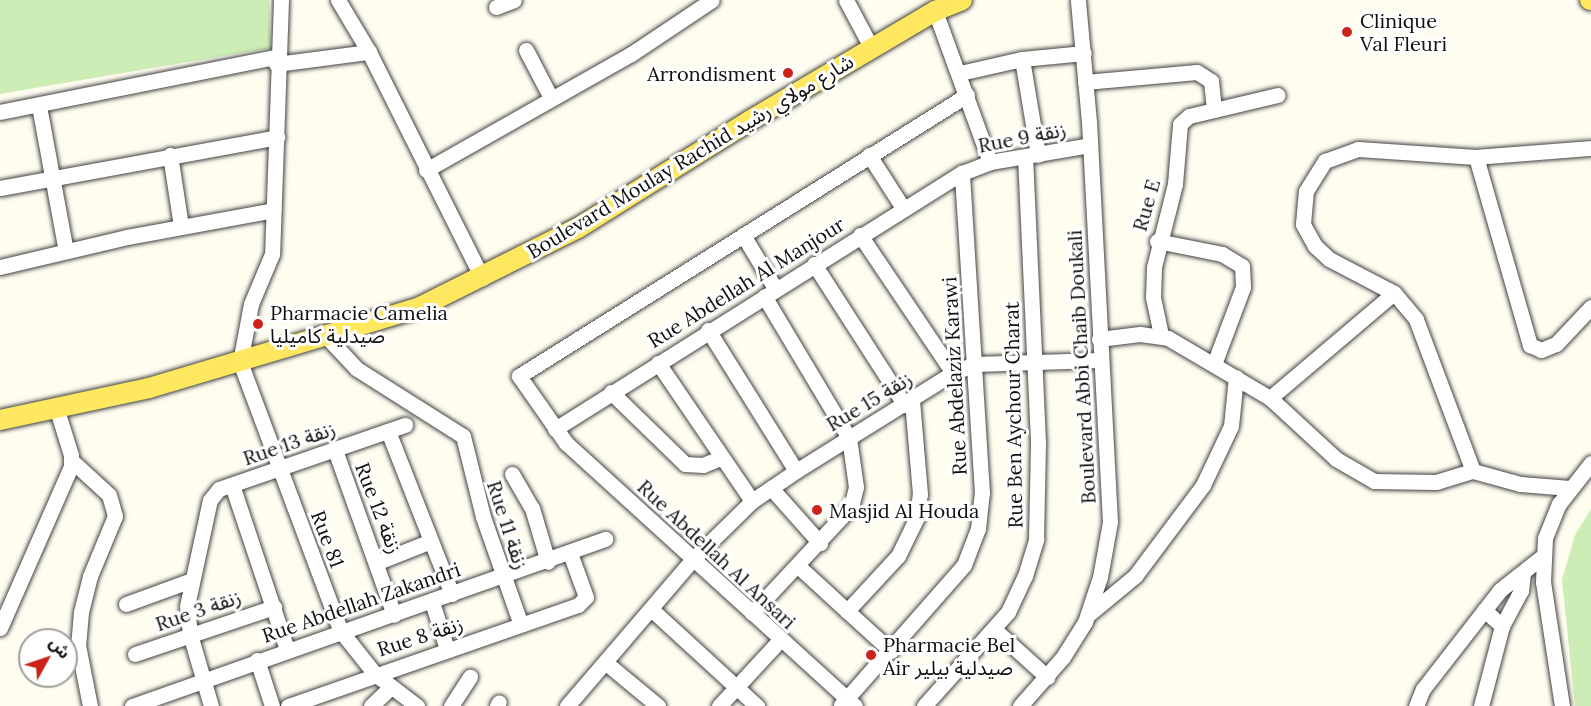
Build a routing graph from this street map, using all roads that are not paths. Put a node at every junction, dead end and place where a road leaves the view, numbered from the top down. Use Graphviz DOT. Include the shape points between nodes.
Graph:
graph roads {
  1 [pos="281,0"];
  2 [pos="338,0"];
  3 [pos="514,0"];
  4 [pos="712,0"];
  5 [pos="846,0"];
  6 [pos="962,0"];
  7 [pos="1078,0"];
  8 [pos="496,7"];
  9 [pos="935,11"];
  10 [pos="872,49"];
  11 [pos="526,50"];
  12 [pos="369,52"];
  13 [pos="1084,53"];
  14 [pos="1022,59"];
  15 [pos="276,61"];
  16 [pos="960,73"];
  17 [pos="1085,82"];
  18 [pos="967,94"];
  19 [pos="1278,95"];
  20 [pos="551,98"];
  21 [pos="39,106"];
  22 [pos="1214,110"];
  23 [pos="0,112"];
  24 [pos="277,137"];
  25 [pos="1090,146"];
  26 [pos="1591,148"];
  27 [pos="170,154"];
  28 [pos="869,155"];
  29 [pos="1031,156"];
  30 [pos="1476,157"];
  31 [pos="990,162"];
  32 [pos="426,170"];
  33 [pos="962,173"];
  34 [pos="52,177"];
  35 [pos="0,188"];
  36 [pos="903,208"];
  37 [pos="274,210"];
  38 [pos="181,226"];
  39 [pos="743,235"];
  40 [pos="860,235"];
  41 [pos="1157,241"];
  42 [pos="66,251"];
  43 [pos="814,264"];
  44 [pos="0,267"];
  45 [pos="482,278"];
  46 [pos="770,292"];
  47 [pos="1394,293"];
  48 [pos="1591,307"];
  49 [pos="708,330"];
  50 [pos="1161,335"];
  51 [pos="326,336"];
  52 [pos="1099,339"];
  53 [pos="1099,360"];
  54 [pos="240,362"];
  55 [pos="1035,362"];
  56 [pos="658,363"];
  57 [pos="974,364"];
  58 [pos="1214,364"];
  59 [pos="953,373"];
  60 [pos="1236,377"];
  61 [pos="611,392"];
  62 [pos="1270,398"];
  63 [pos="908,403"];
  64 [pos="57,410"];
  65 [pos="0,420"];
  66 [pos="405,425"];
  67 [pos="555,429"];
  68 [pos="388,431"];
  69 [pos="849,438"];
  70 [pos="335,450"];
  71 [pos="720,458"];
  72 [pos="72,461"];
  73 [pos="1591,463"];
  74 [pos="279,470"];
  75 [pos="796,471"];
  76 [pos="1473,471"];
  77 [pos="512,474"];
  78 [pos="232,485"];
  79 [pos="771,488"];
  80 [pos="1570,488"];
  81 [pos="752,501"];
  82 [pos="605,539"];
  83 [pos="431,541"];
  84 [pos="820,543"];
  85 [pos="570,553"];
  86 [pos="1543,556"];
  87 [pos="694,558"];
  88 [pos="548,561"];
  89 [pos="378,562"];
  90 [pos="797,565"];
  91 [pos="1523,573"];
  92 [pos="502,577"];
  93 [pos="192,580"];
  94 [pos="452,594"];
  95 [pos="432,602"];
  96 [pos="126,604"];
  97 [pos="274,607"];
  98 [pos="651,609"];
  99 [pos="1484,610"];
  100 [pos="847,611"];
  101 [pos="752,613"];
  102 [pos="1089,614"];
  103 [pos="394,615"];
  104 [pos="520,625"];
  105 [pos="1502,626"];
  106 [pos="0,628"];
  107 [pos="993,629"];
  108 [pos="340,630"];
  109 [pos="190,634"];
  110 [pos="780,640"];
  111 [pos="287,649"];
  112 [pos="447,649"];
  113 [pos="891,651"];
  114 [pos="135,654"];
  115 [pos="257,660"];
  116 [pos="605,662"];
  117 [pos="375,674"];
  118 [pos="470,677"];
  119 [pos="1047,677"];
  120 [pos="204,678"];
  121 [pos="391,687"];
  122 [pos="736,687"];
  123 [pos="407,703"];
  124 [pos="847,704"];
  125 [pos="90,706"];
  126 [pos="132,706"];
  127 [pos="210,706"];
  128 [pos="272,706"];
  129 [pos="288,706"];
  130 [pos="371,706"];
  131 [pos="451,706"];
  132 [pos="567,706"];
  133 [pos="658,706"];
  134 [pos="719,706"];
  135 [pos="757,706"];
  136 [pos="924,706"];
  137 [pos="1020,706"];
  138 [pos="1416,706"];
  139 [pos="1481,706"];
  140 [pos="1562,706"];
  1 -- 15 [label="street"];
  2 -- 12 [label="street"];
  3 -- 8 [label="street"];
  4 -- 20 [label="street" via="631,54"];
  5 -- 10 [label="street"];
  6 -- 9 [label="main road, Boulevard Moulay Rachid شارع مولاي رشيد"];
  7 -- 13 [label="street, Boulevard Abbi Chaib Doukali"];
  9 -- 10 [label="main road, Boulevard Moulay Rachid شارع مولاي رشيد"];
  9 -- 16 [label="street"];
  10 -- 45 [label="main road, Boulevard Moulay Rachid شارع مولاي رشيد" via="578,228"];
  11 -- 20 [label="street"];
  12 -- 15 [label="street"];
  12 -- 32 [label="street"];
  13 -- 14 [label="street"];
  13 -- 17 [label="street, Boulevard Abbi Chaib Doukali"];
  14 -- 16 [label="street"];
  14 -- 29 [label="street, Rue Ben Aychour Charat"];
  15 -- 21 [label="street"];
  15 -- 24 [label="street"];
  16 -- 18 [label="street"];
  17 -- 22 [label="street" via="1197,72 1208,77 1213,87"];
  17 -- 25 [label="street, Boulevard Abbi Chaib Doukali"];
  18 -- 28 [label="street"];
  18 -- 31 [label="street"];
  19 -- 22 [label="street"];
  20 -- 32 [label="street"];
  21 -- 23 [label="street"];
  21 -- 34 [label="street"];
  22 -- 41 [label="street, Rue E" via="1189,116 1180,124 1175,184"];
  24 -- 27 [label="street"];
  24 -- 37 [label="street"];
  25 -- 29 [label="street, Rue 9 زنقة"];
  25 -- 52 [label="street, Boulevard Abbi Chaib Doukali"];
  26 -- 30 [label="street"];
  27 -- 34 [label="street"];
  27 -- 38 [label="street"];
  28 -- 36 [label="street"];
  28 -- 39 [label="street"];
  29 -- 31 [label="street, Rue 9 زنقة"];
  29 -- 55 [label="street, Rue Ben Aychour Charat"];
  30 -- 47 [label="street" via="1358,149 1325,161 1314,174 1303,208 1306,234 1329,258"];
  30 -- 48 [label="street" via="1530,345 1541,350 1556,344"];
  31 -- 33 [label="street, Rue 9 زنقة"];
  32 -- 45 [label="street"];
  33 -- 36 [label="street, Rue Abdellah Al Manjour"];
  33 -- 57 [label="street, Rue Abdelaziz Karawi"];
  34 -- 35 [label="street"];
  34 -- 42 [label="street"];
  36 -- 40 [label="street, Rue Abdellah Al Manjour"];
  37 -- 38 [label="street"];
  37 -- 54 [label="street" via="272,254 251,304"];
  38 -- 42 [label="street"];
  39 -- 46 [label="street"];
  39 -- 67 [label="street, Rue Abdellah Al Ansari" via="519,376"];
  40 -- 43 [label="street, Rue Abdellah Al Manjour"];
  40 -- 59 [label="street"];
  41 -- 50 [label="street, Rue E" via="1153,297"];
  41 -- 58 [label="street" via="1222,254 1242,266 1243,287"];
  42 -- 44 [label="street"];
  43 -- 46 [label="street, Rue Abdellah Al Manjour"];
  43 -- 63 [label="street"];
  45 -- 51 [label="main road, Boulevard Moulay Rachid شارع مولاي رشيد" via="388,319"];
  46 -- 49 [label="street, Rue Abdellah Al Manjour"];
  46 -- 69 [label="street"];
  47 -- 62 [label="street"];
  47 -- 76 [label="street" via="1416,319"];
  49 -- 56 [label="street, Rue Abdellah Al Manjour"];
  49 -- 75 [label="street"];
  50 -- 52 [label="street"];
  50 -- 58 [label="street"];
  51 -- 54 [label="main road, Boulevard Moulay Rachid شارع مولاي رشيد"];
  51 -- 92 [label="street, Rue 11 زنقة" via="357,369 463,436"];
  52 -- 53 [label="street, Boulevard Abbi Chaib Doukali"];
  53 -- 55 [label="street, Rue 15 زنقة"];
  53 -- 102 [label="street, Boulevard Abbi Chaib Doukali" via="1110,522"];
  54 -- 64 [label="main road, Boulevard Moulay Rachid شارع مولاي رشيد"];
  54 -- 74 [label="street, Rue 81"];
  55 -- 57 [label="street, Rue 15 زنقة"];
  55 -- 107 [label="street, Rue Ben Aychour Charat" via="1039,527 1016,598"];
  56 -- 61 [label="street, Rue Abdellah Al Manjour"];
  56 -- 71 [label="street"];
  57 -- 59 [label="street, Rue 15 زنقة"];
  57 -- 113 [label="street, Rue Abdelaziz Karawi" via="982,493 978,529 964,566"];
  58 -- 60 [label="street"];
  59 -- 63 [label="street, Rue 15 زنقة"];
  60 -- 62 [label="street"];
  60 -- 102 [label="street" via="1231,426 1203,485 1135,576"];
  61 -- 67 [label="street, Rue Abdellah Al Manjour"];
  61 -- 71 [label="street" via="685,464 703,465"];
  62 -- 76 [label="street" via="1322,447 1365,477 1436,482"];
  63 -- 69 [label="street, Rue 15 زنقة"];
  63 -- 100 [label="street" via="920,494 917,517 898,556"];
  64 -- 65 [label="main road, Boulevard Moulay Rachid شارع مولاي رشيد"];
  64 -- 72 [label="street"];
  66 -- 68 [label="street, Rue 13 زنقة"];
  67 -- 87 [label="street, Rue Abdellah Al Ansari" via="601,476"];
  68 -- 70 [label="street, Rue 13 زنقة"];
  68 -- 83 [label="street"];
  69 -- 75 [label="street, Rue 15 زنقة"];
  69 -- 84 [label="street" via="855,501"];
  70 -- 74 [label="street, Rue 13 زنقة"];
  70 -- 89 [label="street, Rue 12 زنقة"];
  71 -- 81 [label="street"];
  72 -- 106 [label="street"];
  72 -- 125 [label="street" via="101,486 114,506 115,516 90,576 81,612 78,645"];
  73 -- 80 [label="street"];
  74 -- 78 [label="street, Rue 13 زنقة"];
  74 -- 108 [label="street, Rue 81"];
  75 -- 79 [label="street, Rue 15 زنقة"];
  76 -- 80 [label="street" via="1520,484"];
  77 -- 88 [label="street" via="532,508"];
  78 -- 93 [label="street, Rue 13 زنقة" via="215,493 205,519"];
  78 -- 97 [label="street"];
  79 -- 81 [label="street, Rue 15 زنقة"];
  79 -- 84 [label="street"];
  80 -- 86 [label="street" via="1550,520"];
  81 -- 87 [label="street, Rue 15 زنقة"];
  82 -- 85 [label="street, Rue Abdellah Zakandri"];
  83 -- 89 [label="street"];
  83 -- 94 [label="street"];
  84 -- 90 [label="street"];
  85 -- 88 [label="street, Rue Abdellah Zakandri"];
  85 -- 104 [label="street, Rue 8 زنقة" via="586,597 567,610"];
  86 -- 91 [label="street"];
  86 -- 140 [label="street"];
  87 -- 98 [label="street, Rue 15 زنقة"];
  87 -- 101 [label="street, Rue Abdellah Al Ansari"];
  88 -- 92 [label="street, Rue Abdellah Zakandri"];
  89 -- 103 [label="street, Rue 12 زنقة"];
  90 -- 100 [label="street"];
  90 -- 101 [label="street"];
  91 -- 99 [label="street" via="1500,590"];
  91 -- 105 [label="street" via="1521,591"];
  92 -- 94 [label="street, Rue Abdellah Zakandri"];
  92 -- 104 [label="street, Rue 11 زنقة"];
  93 -- 96 [label="street"];
  93 -- 109 [label="street, Rue 13 زنقة" via="187,606"];
  94 -- 95 [label="street, Rue Abdellah Zakandri"];
  95 -- 103 [label="street, Rue Abdellah Zakandri"];
  95 -- 112 [label="street"];
  97 -- 109 [label="street, Rue 3 زنقة"];
  97 -- 111 [label="street"];
  98 -- 116 [label="street, Rue 15 زنقة"];
  98 -- 122 [label="street"];
  99 -- 105 [label="street"];
  99 -- 138 [label="street" via="1423,689"];
  100 -- 113 [label="street"];
  101 -- 110 [label="street, Rue Abdellah Al Ansari"];
  102 -- 119 [label="street, Boulevard Abbi Chaib Doukali" via="1078,636"];
  103 -- 108 [label="street, Rue Abdellah Zakandri"];
  104 -- 112 [label="street, Rue 8 زنقة"];
  105 -- 139 [label="street"];
  107 -- 119 [label="street"];
  107 -- 136 [label="street, Rue Ben Aychour Charat"];
  108 -- 111 [label="street, Rue Abdellah Zakandri"];
  108 -- 117 [label="street, Rue 81"];
  109 -- 114 [label="street, Rue 3 زنقة"];
  109 -- 120 [label="street, Rue 13 زنقة"];
  110 -- 122 [label="street"];
  110 -- 124 [label="street, Rue Abdellah Al Ansari"];
  111 -- 115 [label="street, Rue Abdellah Zakandri"];
  112 -- 117 [label="street, Rue 8 زنقة"];
  113 -- 124 [label="street, Rue Abdelaziz Karawi"];
  115 -- 120 [label="street, Rue Abdellah Zakandri"];
  115 -- 128 [label="street"];
  116 -- 132 [label="street, Rue 15 زنقة"];
  116 -- 133 [label="street"];
  117 -- 121 [label="street, Rue 81"];
  117 -- 129 [label="street, Rue 8 زنقة"];
  118 -- 131 [label="street"];
  119 -- 137 [label="street, Boulevard Abbi Chaib Doukali"];
  120 -- 126 [label="street, Rue Abdellah Zakandri"];
  120 -- 127 [label="street, Rue 13 زنقة"];
  121 -- 123 [label="street, Rue 81"];
  121 -- 130 [label="street"];
  122 -- 134 [label="street"];
  122 -- 135 [label="street"];
}
